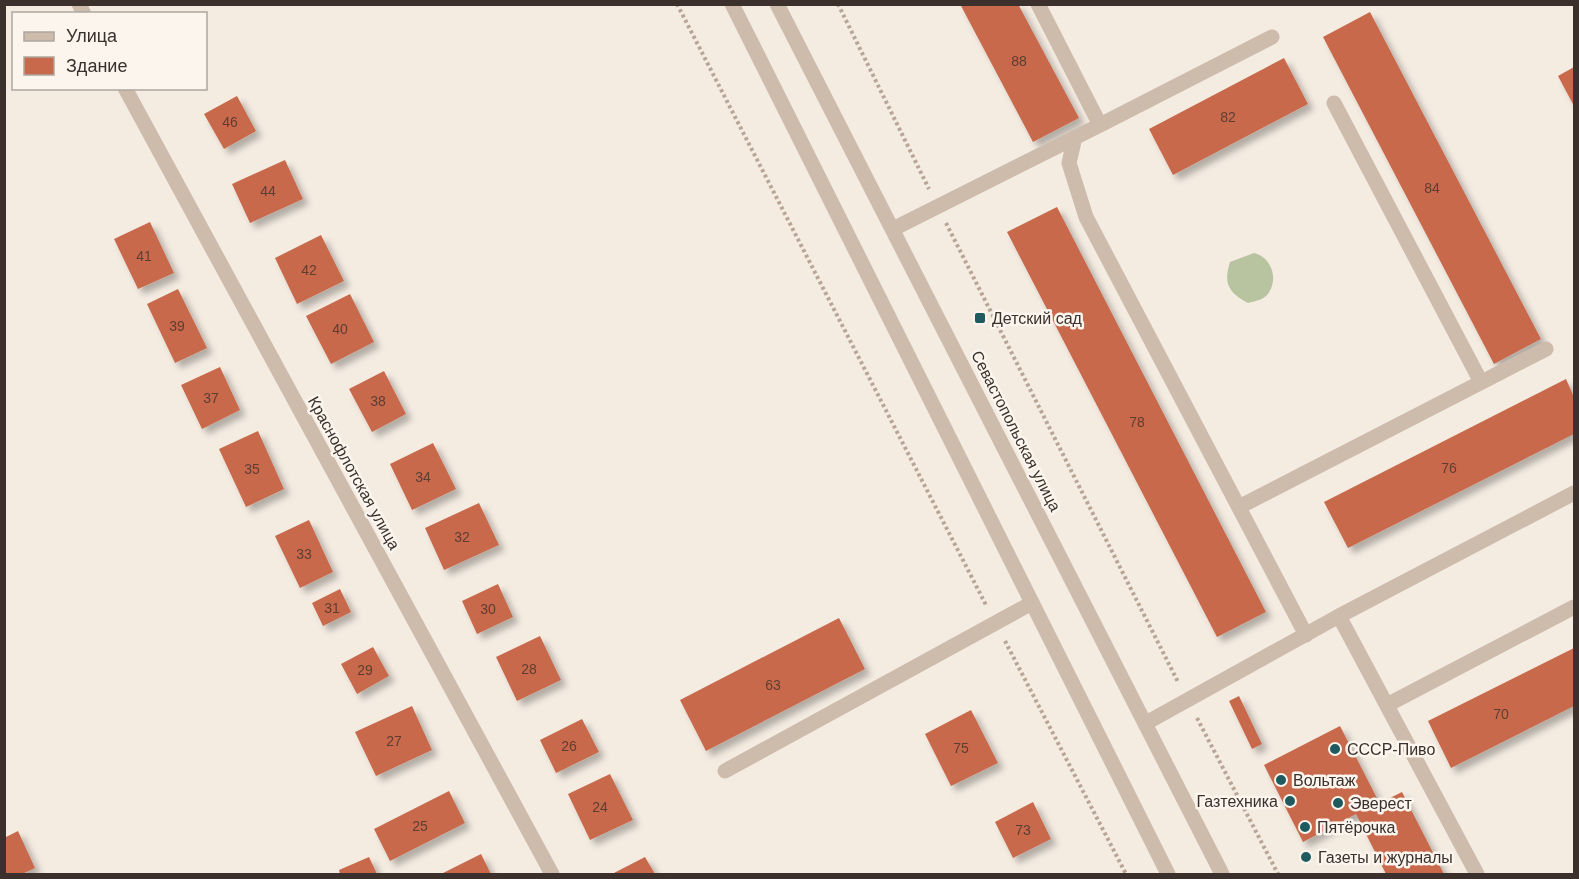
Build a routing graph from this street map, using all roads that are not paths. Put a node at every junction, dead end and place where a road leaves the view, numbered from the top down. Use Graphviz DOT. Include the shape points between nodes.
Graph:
graph roads {
  1 [pos="732,4"];
  2 [pos="777,4"];
  3 [pos="1038,4"];
  4 [pos="1272,38"];
  5 [pos="125,90"];
  6 [pos="1334,103"];
  7 [pos="1100,125"];
  8 [pos="1075,137"];
  9 [pos="893,229"];
  10 [pos="1546,349"];
  11 [pos="1481,382"];
  12 [pos="1575,493"];
  13 [pos="1239,507"];
  14 [pos="1032,603"];
  15 [pos="1575,607"];
  16 [pos="1339,616"];
  17 [pos="1306,635"];
  18 [pos="1386,705"];
  19 [pos="1146,723"];
  20 [pos="725,771"];
  21 [pos="552,874"];
  22 [pos="1168,874"];
  23 [pos="1222,874"];
  24 [pos="1477,874"];
  1 -- 14 [label="street"];
  2 -- 9 [label="street, Севастопольская улица"];
  3 -- 7 [label="street"];
  4 -- 7 [label="street"];
  5 -- 21 [label="street, Краснофлотская улица"];
  6 -- 11 [label="street"];
  7 -- 8 [label="street"];
  8 -- 9 [label="street"];
  8 -- 13 [label="street" via="1069,163 1086,217"];
  9 -- 19 [label="street, Севастопольская улица"];
  10 -- 11 [label="street"];
  11 -- 13 [label="street"];
  12 -- 16 [label="street"];
  13 -- 17 [label="street"];
  14 -- 20 [label="street"];
  14 -- 22 [label="street"];
  15 -- 18 [label="street"];
  16 -- 17 [label="street"];
  16 -- 18 [label="street"];
  17 -- 19 [label="street"];
  18 -- 24 [label="street"];
  19 -- 23 [label="street, Севастопольская улица"];
}
